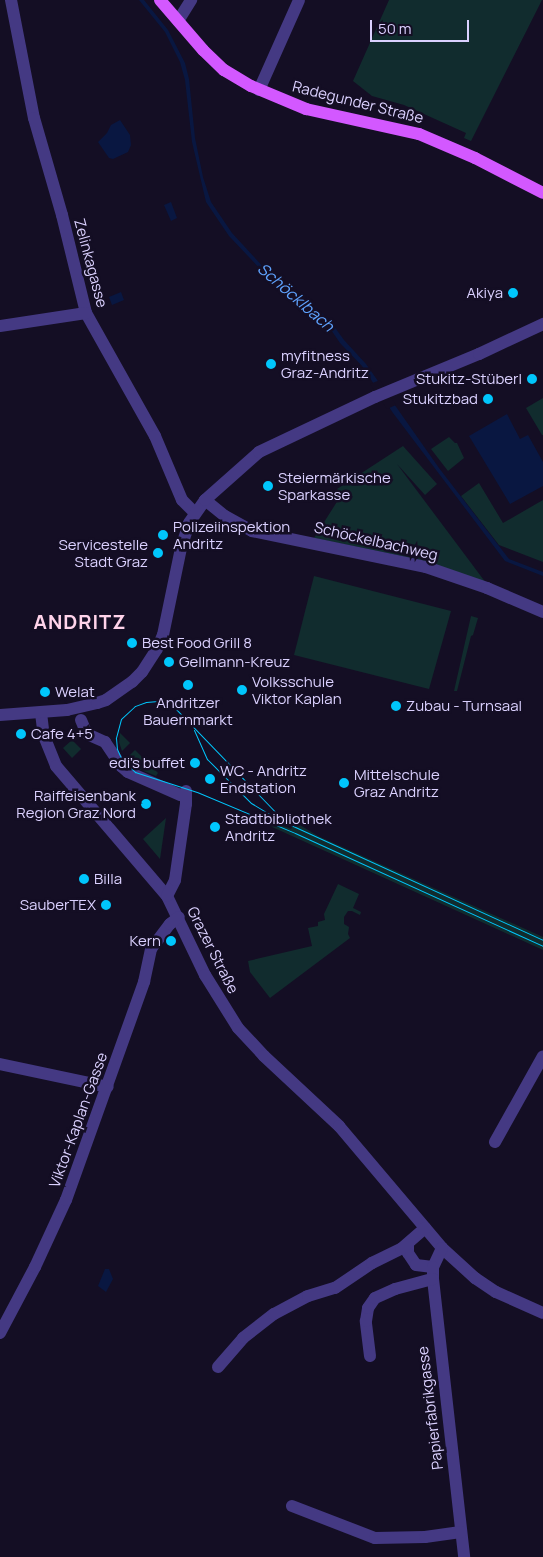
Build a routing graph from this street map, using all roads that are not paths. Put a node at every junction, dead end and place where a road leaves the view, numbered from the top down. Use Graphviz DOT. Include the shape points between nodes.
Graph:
graph roads {
  1 [pos="12,0"];
  2 [pos="160,0"];
  3 [pos="191,0"];
  4 [pos="299,0"];
  5 [pos="178,21"];
  6 [pos="259,90"];
  7 [pos="543,193"];
  8 [pos="86,313"];
  9 [pos="543,324"];
  10 [pos="0,326"];
  11 [pos="206,500"];
  12 [pos="194,513"];
  13 [pos="543,612"];
  14 [pos="41,713"];
  15 [pos="0,715"];
  16 [pos="81,720"];
  17 [pos="166,896"];
  18 [pos="178,917"];
  19 [pos="543,1056"];
  20 [pos="0,1064"];
  21 [pos="108,1087"];
  22 [pos="495,1142"];
  23 [pos="426,1228"];
  24 [pos="408,1244"];
  25 [pos="442,1248"];
  26 [pos="433,1273"];
  27 [pos="543,1313"];
  28 [pos="0,1333"];
  29 [pos="370,1356"];
  30 [pos="218,1367"];
  31 [pos="292,1506"];
  32 [pos="461,1532"];
  33 [pos="464,1557"];
  1 -- 8 [label="street, Zelinkagasse" via="34,118"];
  2 -- 5 [label="main road, Radegunder Straße"];
  3 -- 5 [label="street"];
  4 -- 6 [label="street"];
  5 -- 6 [label="main road, Radegunder Straße" via="224,70"];
  6 -- 7 [label="main road, Radegunder Straße" via="306,109 419,134"];
  8 -- 10 [label="street"];
  8 -- 12 [label="street, Zelinkagasse" via="155,436 182,500"];
  9 -- 11 [label="street" via="487,351 393,388 259,452"];
  11 -- 12 [label="street"];
  11 -- 13 [label="street, Schöckelbachweg" via="225,516 252,531 426,567"];
  12 -- 14 [label="street" via="183,541 163,635 149,663 132,682 106,700"];
  14 -- 15 [label="street"];
  14 -- 17 [label="street, Grazer Straße" via="44,736 61,774"];
  16 -- 17 [label="street" via="87,734 105,742 128,772 183,793 175,880"];
  17 -- 18 [label="street, Grazer Straße"];
  18 -- 21 [label="street, Viktor-Kaplan-Gasse" via="151,949 144,982"];
  18 -- 23 [label="street, Grazer Straße" via="205,975 238,1028 339,1126"];
  19 -- 22 [label="street"];
  20 -- 21 [label="street"];
  21 -- 28 [label="street, Viktor-Kaplan-Gasse" via="66,1200"];
  23 -- 24 [label="street"];
  23 -- 25 [label="street, Grazer Straße"];
  24 -- 26 [label="street" via="408,1253 416,1265"];
  24 -- 30 [label="street" via="335,1288 308,1296 274,1314 243,1338"];
  25 -- 26 [label="street"];
  25 -- 27 [label="street, Grazer Straße" via="496,1292"];
  26 -- 29 [label="street" via="375,1298 368,1308 366,1321"];
  26 -- 32 [label="street, Papierfabrikgasse"];
  31 -- 32 [label="street" via="375,1538"];
  32 -- 33 [label="street, Papierfabrikgasse"];
}
